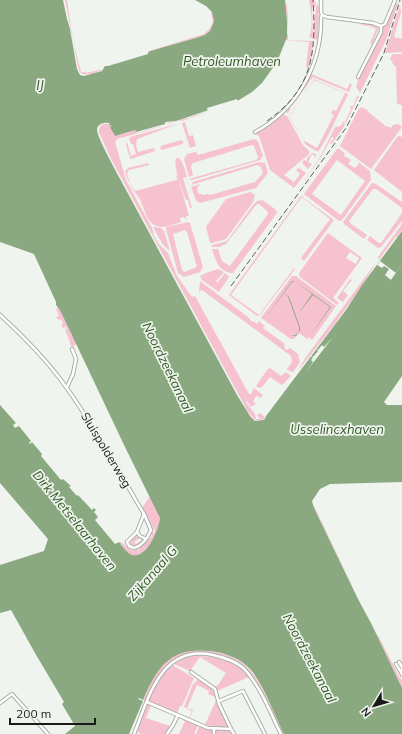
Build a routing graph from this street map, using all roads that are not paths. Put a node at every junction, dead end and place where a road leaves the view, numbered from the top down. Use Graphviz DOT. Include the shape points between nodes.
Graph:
graph roads {
  1 [pos="321,0"];
  2 [pos="395,0"];
  3 [pos="322,15"];
  4 [pos="381,26"];
  5 [pos="358,77"];
  6 [pos="255,132"];
  7 [pos="0,315"];
  8 [pos="72,349"];
  9 [pos="67,387"];
  10 [pos="144,514"];
  11 [pos="137,532"];
  12 [pos="146,539"];
  13 [pos="402,668"];
  14 [pos="191,672"];
  15 [pos="401,674"];
  16 [pos="218,701"];
  17 [pos="147,702"];
  18 [pos="0,703"];
  19 [pos="178,715"];
  20 [pos="214,728"];
  21 [pos="231,729"];
  22 [pos="48,734"];
  23 [pos="134,734"];
  24 [pos="167,734"];
  25 [pos="214,734"];
  26 [pos="234,734"];
  27 [pos="265,734"];
  28 [pos="281,734"];
  1 -- 3 [label="street"];
  2 -- 4 [label="street" via="384,25"];
  3 -- 4 [label="street"];
  3 -- 6 [label="street" via="317,53 306,82 282,112"];
  4 -- 5 [label="street" via="381,32"];
  7 -- 9 [label="street, Sluispolderweg" via="38,352"];
  8 -- 9 [label="street" via="76,359"];
  9 -- 10 [label="street, Sluispolderweg"];
  10 -- 11 [label="street"];
  10 -- 12 [label="street, Sluispolderweg" via="151,530"];
  11 -- 12 [label="street"];
  11 -- 12 [label="street" via="127,542 129,546 137,547"];
  13 -- 15 [label="street"];
  13 -- 15 [label="street" via="398,663"];
  14 -- 16 [label="street" via="215,689"];
  16 -- 21 [label="street"];
  16 -- 27 [label="street" via="243,690"];
  17 -- 19 [label="street"];
  17 -- 23 [label="street"];
  17 -- 28 [label="street" via="166,667 186,655 208,654 238,664 245,670"];
  18 -- 22 [label="street" via="12,694"];
  19 -- 20 [label="street" via="208,728"];
  19 -- 24 [label="street"];
  20 -- 21 [label="street"];
  20 -- 25 [label="street"];
  21 -- 26 [label="street"];
}
